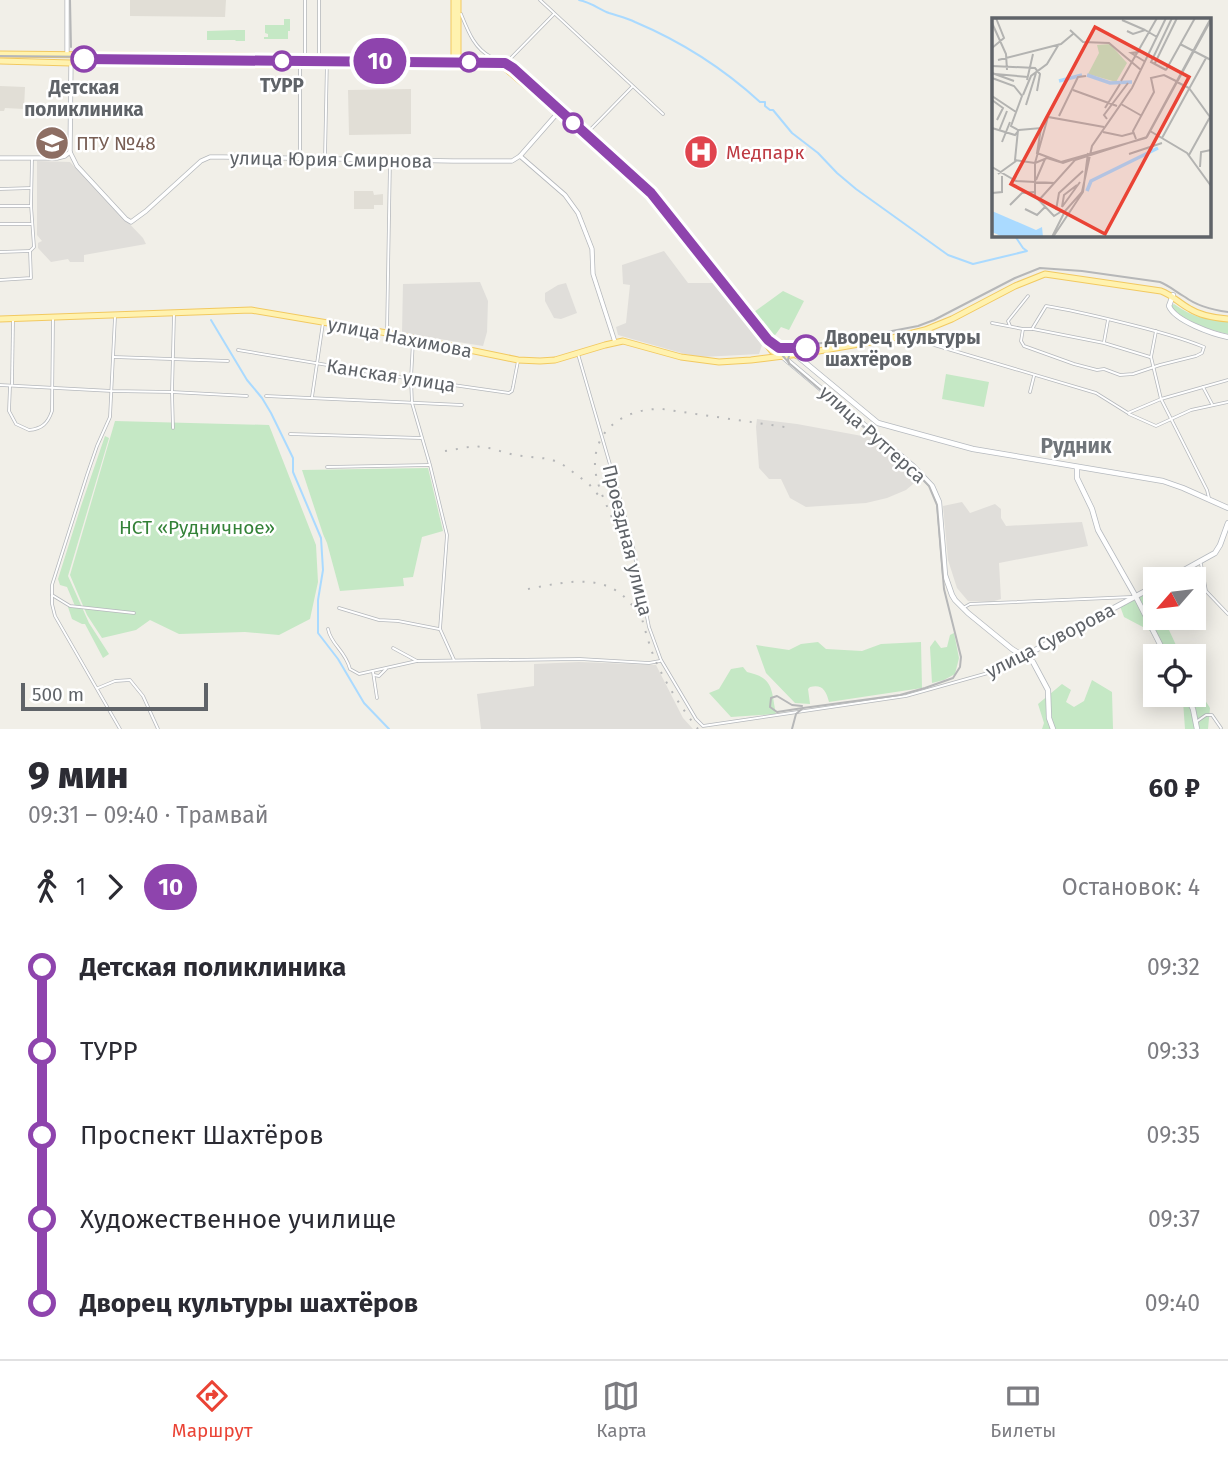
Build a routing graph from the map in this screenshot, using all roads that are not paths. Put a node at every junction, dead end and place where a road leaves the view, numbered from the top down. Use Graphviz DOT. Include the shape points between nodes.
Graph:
graph roads {
  1 [pos="67,0"];
  2 [pos="305,0"];
  3 [pos="318,0"];
  4 [pos="541,0"];
  5 [pos="457,2"];
  6 [pos="554,13"];
  7 [pos="0,54"];
  8 [pos="68,55"];
  9 [pos="302,57"];
  10 [pos="318,57"];
  11 [pos="327,57"];
  12 [pos="495,59"];
  13 [pos="0,61"];
  14 [pos="508,61"];
  15 [pos="456,62"];
  16 [pos="71,63"];
  17 [pos="300,64"];
  18 [pos="327,64"];
  19 [pos="633,86"];
  20 [pos="560,110"];
  21 [pos="663,114"];
  22 [pos="589,132"];
  23 [pos="70,152"];
  24 [pos="520,156"];
  25 [pos="0,158"];
  26 [pos="32,158"];
  27 [pos="300,158"];
  28 [pos="325,159"];
  29 [pos="390,160"];
  30 [pos="32,188"];
  31 [pos="0,189"];
  32 [pos="31,205"];
  33 [pos="0,206"];
  34 [pos="0,224"];
  35 [pos="32,224"];
  36 [pos="30,251"];
  37 [pos="0,252"];
  38 [pos="0,280"];
  39 [pos="1028,296"];
  40 [pos="1173,296"];
  41 [pos="174,313"];
  42 [pos="115,314"];
  43 [pos="53,317"];
  44 [pos="1228,318"];
  45 [pos="0,319"];
  46 [pos="13,319"];
  47 [pos="1108,319"];
  48 [pos="323,322"];
  49 [pos="992,323"];
  50 [pos="1010,326"];
  51 [pos="1032,328"];
  52 [pos="1023,329"];
  53 [pos="1156,331"];
  54 [pos="387,333"];
  55 [pos="1228,337"];
  56 [pos="413,339"];
  57 [pos="914,339"];
  58 [pos="615,342"];
  59 [pos="1104,343"];
  60 [pos="776,345"];
  61 [pos="238,350"];
  62 [pos="578,353"];
  63 [pos="794,354"];
  64 [pos="782,356"];
  65 [pos="113,357"];
  66 [pos="1151,357"];
  67 [pos="173,358"];
  68 [pos="518,360"];
  69 [pos="228,361"];
  70 [pos="317,364"];
  71 [pos="1154,368"];
  72 [pos="1034,374"];
  73 [pos="411,379"];
  74 [pos="1228,380"];
  75 [pos="0,385"];
  76 [pos="11,385"];
  77 [pos="1203,387"];
  78 [pos="52,388"];
  79 [pos="112,391"];
  80 [pos="172,392"];
  81 [pos="1030,392"];
  82 [pos="247,396"];
  83 [pos="266,396"];
  84 [pos="312,398"];
  85 [pos="1161,399"];
  86 [pos="1228,402"];
  87 [pos="412,403"];
  88 [pos="461,405"];
  89 [pos="1212,405"];
  90 [pos="1128,413"];
  91 [pos="1171,419"];
  92 [pos="874,420"];
  93 [pos="173,428"];
  94 [pos="870,429"];
  95 [pos="290,434"];
  96 [pos="422,438"];
  97 [pos="430,465"];
  98 [pos="327,467"];
  99 [pos="1077,467"];
  100 [pos="1209,499"];
  101 [pos="1228,508"];
  102 [pos="1228,523"];
  103 [pos="1200,562"];
  104 [pos="1191,567"];
  105 [pos="1143,593"];
  106 [pos="51,594"];
  107 [pos="1136,597"];
  108 [pos="339,608"];
  109 [pos="963,608"];
  110 [pos="134,613"];
  111 [pos="1228,614"];
  112 [pos="328,629"];
  113 [pos="440,629"];
  114 [pos="1160,644"];
  115 [pos="393,648"];
  116 [pos="1036,650"];
  117 [pos="1025,656"];
  118 [pos="661,660"];
  119 [pos="417,661"];
  120 [pos="454,661"];
  121 [pos="1033,662"];
  122 [pos="387,669"];
  123 [pos="373,673"];
  124 [pos="97,688"];
  125 [pos="377,698"];
  126 [pos="1192,707"];
  127 [pos="696,719"];
  128 [pos="1196,722"];
  129 [pos="1221,728"];
  130 [pos="120,729"];
  131 [pos="158,729"];
  132 [pos="1053,729"];
  133 [pos="1197,729"];
  1 -- 8 [label="street"];
  2 -- 9 [label="street"];
  3 -- 10 [label="street"];
  4 -- 6 [label="street"];
  5 -- 12 [label="street" via="474,42"];
  5 -- 15 [label="main road"];
  6 -- 14 [label="street"];
  6 -- 19 [label="street"];
  7 -- 8 [label="main road"];
  8 -- 9 [label="main road"];
  8 -- 16 [label="main road"];
  9 -- 10 [label="main road"];
  9 -- 17 [label="street"];
  10 -- 11 [label="main road"];
  11 -- 15 [label="main road"];
  11 -- 18 [label="street"];
  12 -- 14 [label="main road"];
  12 -- 15 [label="main road"];
  13 -- 16 [label="main road"];
  14 -- 20 [label="main road"];
  15 -- 18 [label="main road"];
  15 -- 20 [label="main road" via="504,67"];
  16 -- 17 [label="main road"];
  16 -- 23 [label="street"];
  17 -- 18 [label="main road"];
  17 -- 27 [label="street"];
  18 -- 28 [label="street"];
  19 -- 21 [label="street"];
  19 -- 22 [label="street"];
  20 -- 22 [label="main road"];
  20 -- 24 [label="street"];
  20 -- 64 [label="main road" via="653,199 772,351"];
  22 -- 60 [label="main road" via="657,195"];
  23 -- 26 [label="street" via="61,157"];
  23 -- 27 [label="street, улица Юрия Смирнова" via="129,222 205,158"];
  24 -- 29 [label="street, улица Юрия Смирнова" via="515,160"];
  24 -- 58 [label="street" via="565,195 578,213 592,248 593,274"];
  25 -- 26 [label="street"];
  26 -- 30 [label="street"];
  27 -- 28 [label="street, улица Юрия Смирнова"];
  28 -- 29 [label="street, улица Юрия Смирнова"];
  29 -- 54 [label="street"];
  30 -- 31 [label="street"];
  30 -- 32 [label="street"];
  32 -- 33 [label="street"];
  32 -- 35 [label="street"];
  34 -- 35 [label="street"];
  35 -- 36 [label="street" via="34,247"];
  36 -- 37 [label="street"];
  36 -- 38 [label="street" via="31,278"];
  39 -- 50 [label="street" via="1008,321"];
  40 -- 44 [label="main road, улица Нахимова" via="1196,310"];
  40 -- 55 [label="main road" via="1172,312"];
  40 -- 63 [label="main road, улица Нахимова" via="1161,288 1045,272 924,328"];
  41 -- 42 [label="main road, улица Нахимова"];
  41 -- 48 [label="main road, улица Нахимова" via="251,310"];
  41 -- 67 [label="street"];
  42 -- 43 [label="main road, улица Нахимова"];
  42 -- 65 [label="street"];
  43 -- 46 [label="main road, улица Нахимова"];
  43 -- 78 [label="street"];
  45 -- 46 [label="main road, улица Нахимова"];
  46 -- 76 [label="street"];
  47 -- 51 [label="street" via="1046,306"];
  47 -- 53 [label="street"];
  47 -- 59 [label="street"];
  48 -- 54 [label="main road, улица Нахимова"];
  48 -- 70 [label="street"];
  49 -- 50 [label="street"];
  50 -- 52 [label="street"];
  51 -- 52 [label="street"];
  51 -- 59 [label="street"];
  52 -- 71 [label="street" via="1024,346 1074,364 1121,374"];
  53 -- 66 [label="street"];
  53 -- 71 [label="street" via="1204,347 1196,356"];
  54 -- 56 [label="main road, улица Нахимова"];
  56 -- 68 [label="main road, улица Нахимова"];
  56 -- 73 [label="street"];
  57 -- 72 [label="street"];
  58 -- 62 [label="main road, улица Нахимова"];
  58 -- 64 [label="main road, улица Нахимова" via="697,360 732,362"];
  59 -- 66 [label="street"];
  60 -- 63 [label="main road"];
  60 -- 64 [label="main road"];
  61 -- 70 [label="street, Канская улица"];
  62 -- 68 [label="main road, улица Нахимова" via="549,361"];
  62 -- 118 [label="street, Проездная улица"];
  63 -- 64 [label="main road, улица Нахимова"];
  63 -- 92 [label="main road, улица Рутгерса"];
  64 -- 94 [label="main road, улица Рутгерса"];
  65 -- 67 [label="street"];
  65 -- 79 [label="street"];
  66 -- 71 [label="street"];
  67 -- 69 [label="street"];
  67 -- 80 [label="street"];
  68 -- 73 [label="street, Канская улица" via="509,393"];
  70 -- 73 [label="street, Канская улица"];
  70 -- 84 [label="street"];
  71 -- 85 [label="street"];
  72 -- 81 [label="street"];
  72 -- 90 [label="street" via="1096,393"];
  73 -- 87 [label="street"];
  74 -- 77 [label="street"];
  75 -- 76 [label="street"];
  76 -- 78 [label="street"];
  76 -- 78 [label="street" via="12,420 29,430 47,422"];
  77 -- 85 [label="street"];
  77 -- 89 [label="street"];
  78 -- 79 [label="street"];
  79 -- 80 [label="street"];
  79 -- 106 [label="street" via="110,417"];
  80 -- 82 [label="street"];
  80 -- 93 [label="street"];
  83 -- 84 [label="street"];
  84 -- 87 [label="street"];
  85 -- 90 [label="street"];
  85 -- 91 [label="street"];
  86 -- 89 [label="street"];
  87 -- 88 [label="street"];
  87 -- 96 [label="street"];
  89 -- 91 [label="street"];
  90 -- 91 [label="street" via="1156,426"];
  91 -- 100 [label="street"];
  92 -- 94 [label="main road"];
  92 -- 99 [label="main road, улица Рутгерса" via="973,449"];
  94 -- 109 [label="main road, улица Рутгерса" via="932,486 941,509 947,583"];
  95 -- 96 [label="street"];
  96 -- 97 [label="street"];
  97 -- 98 [label="street"];
  97 -- 113 [label="street" via="447,535"];
  99 -- 100 [label="main road, улица Рутгерса" via="1163,481"];
  99 -- 107 [label="main road" via="1098,530"];
  100 -- 101 [label="main road, улица Рутгерса"];
  102 -- 103 [label="main road" via="1219,548"];
  103 -- 104 [label="main road"];
  103 -- 111 [label="street" via="1206,590"];
  105 -- 107 [label="main road, улица Суворова"];
  106 -- 110 [label="street" via="70,606"];
  106 -- 124 [label="street" via="55,616"];
  107 -- 109 [label="street" via="970,604"];
  107 -- 114 [label="main road"];
  107 -- 116 [label="main road, улица Суворова"];
  108 -- 113 [label="street" via="379,620"];
  109 -- 117 [label="main road"];
  112 -- 123 [label="street" via="350,669"];
  113 -- 120 [label="street"];
  115 -- 119 [label="street"];
  116 -- 117 [label="main road, улица Суворова"];
  116 -- 121 [label="main road"];
  117 -- 121 [label="main road"];
  117 -- 127 [label="street, улица Суворова" via="988,673 906,696 707,726"];
  118 -- 120 [label="street"];
  118 -- 127 [label="street, Проездная улица"];
  119 -- 120 [label="street"];
  119 -- 122 [label="street"];
  121 -- 132 [label="main road" via="1048,690"];
  122 -- 123 [label="street"];
  122 -- 123 [label="street" via="379,676"];
  123 -- 125 [label="street"];
  124 -- 130 [label="street"];
  124 -- 131 [label="street" via="130,680"];
  126 -- 128 [label="main road"];
  128 -- 129 [label="street" via="1212,715"];
  128 -- 133 [label="main road"];
}
